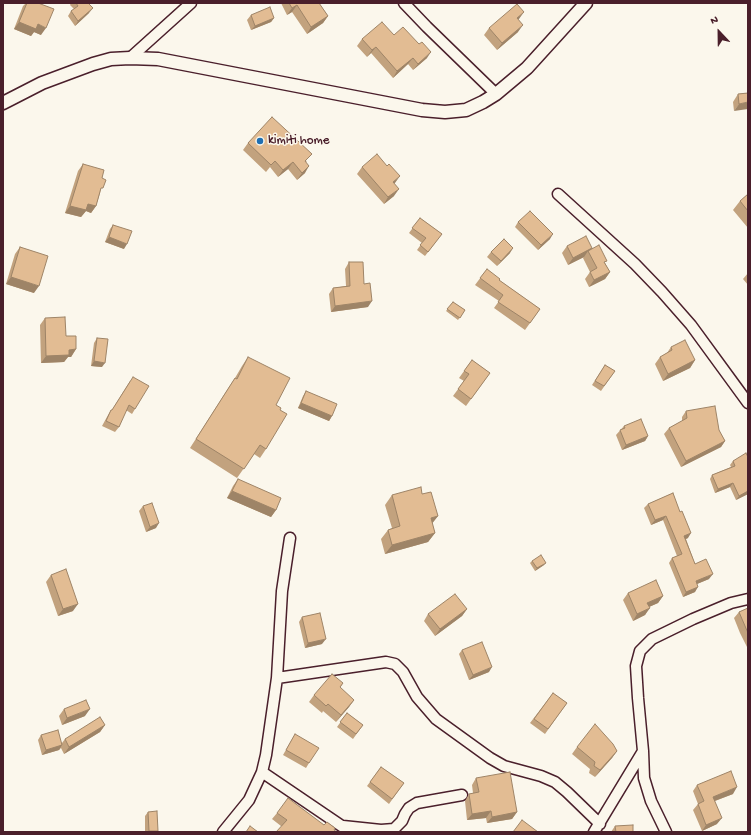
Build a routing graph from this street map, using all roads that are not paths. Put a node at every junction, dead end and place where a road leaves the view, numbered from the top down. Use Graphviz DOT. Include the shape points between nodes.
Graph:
graph roads {
  1 [pos="191,3"];
  2 [pos="404,3"];
  3 [pos="586,3"];
  4 [pos="130,58"];
  5 [pos="496,94"];
  6 [pos="3,103"];
  7 [pos="558,194"];
  8 [pos="748,403"];
  9 [pos="290,538"];
  10 [pos="748,599"];
  11 [pos="277,678"];
  12 [pos="642,751"];
  13 [pos="262,772"];
  14 [pos="462,795"];
  15 [pos="597,828"];
  16 [pos="346,829"];
  17 [pos="223,832"];
  18 [pos="666,832"];
  1 -- 4 [label="street"];
  2 -- 5 [label="street"];
  3 -- 5 [label="street" via="527,68"];
  4 -- 5 [label="street" via="158,59 422,110 466,110"];
  4 -- 6 [label="street" via="111,59 93,64 42,83"];
  7 -- 8 [label="street" via="612,242 662,292 691,325"];
  9 -- 11 [label="street" via="282,591"];
  10 -- 12 [label="street" via="731,603 693,619 652,639 640,651 636,666"];
  11 -- 13 [label="street"];
  11 -- 15 [label="street" via="386,662 396,664 417,697 436,719 504,766 555,782 567,792"];
  12 -- 15 [label="street"];
  12 -- 18 [label="street" via="644,778 651,801"];
  13 -- 16 [label="street"];
  13 -- 17 [label="street" via="249,800"];
  14 -- 16 [label="street" via="417,802 409,808 394,829"];
}
